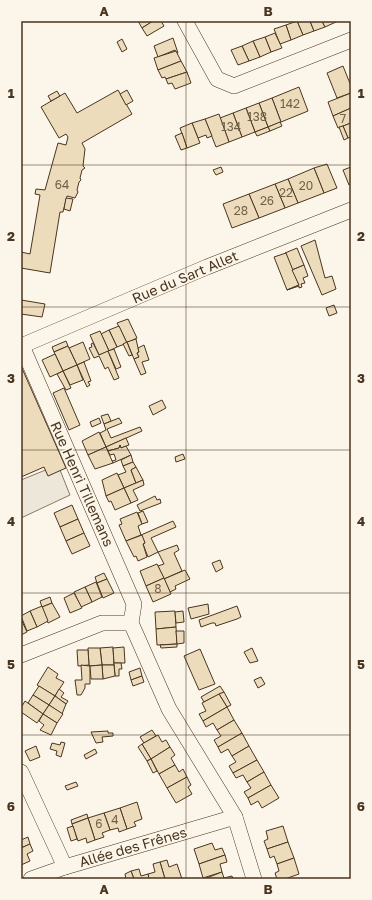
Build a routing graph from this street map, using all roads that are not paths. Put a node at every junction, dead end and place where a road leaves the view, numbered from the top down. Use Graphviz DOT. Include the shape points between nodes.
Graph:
graph roads {
  1 [pos="185,21"];
  2 [pos="351,40"];
  3 [pos="351,210"];
  4 [pos="21,346"];
  5 [pos="131,623"];
  6 [pos="21,655"];
  7 [pos="21,772"];
  8 [pos="234,817"];
  9 [pos="65,867"];
  10 [pos="31,879"];
  11 [pos="254,879"];
  1 -- 2 [label="street" via="217,79 234,86"];
  3 -- 4 [label="street, Rue du Sart Allet"];
  4 -- 5 [label="street, Rue Henri Tillemans" via="134,604"];
  5 -- 6 [label="street" via="102,623"];
  5 -- 8 [label="street" via="169,709"];
  7 -- 9 [label="street"];
  8 -- 9 [label="street, Allée des Frênes"];
  8 -- 11 [label="street"];
  9 -- 10 [label="street, Allée des Frênes"];
}
